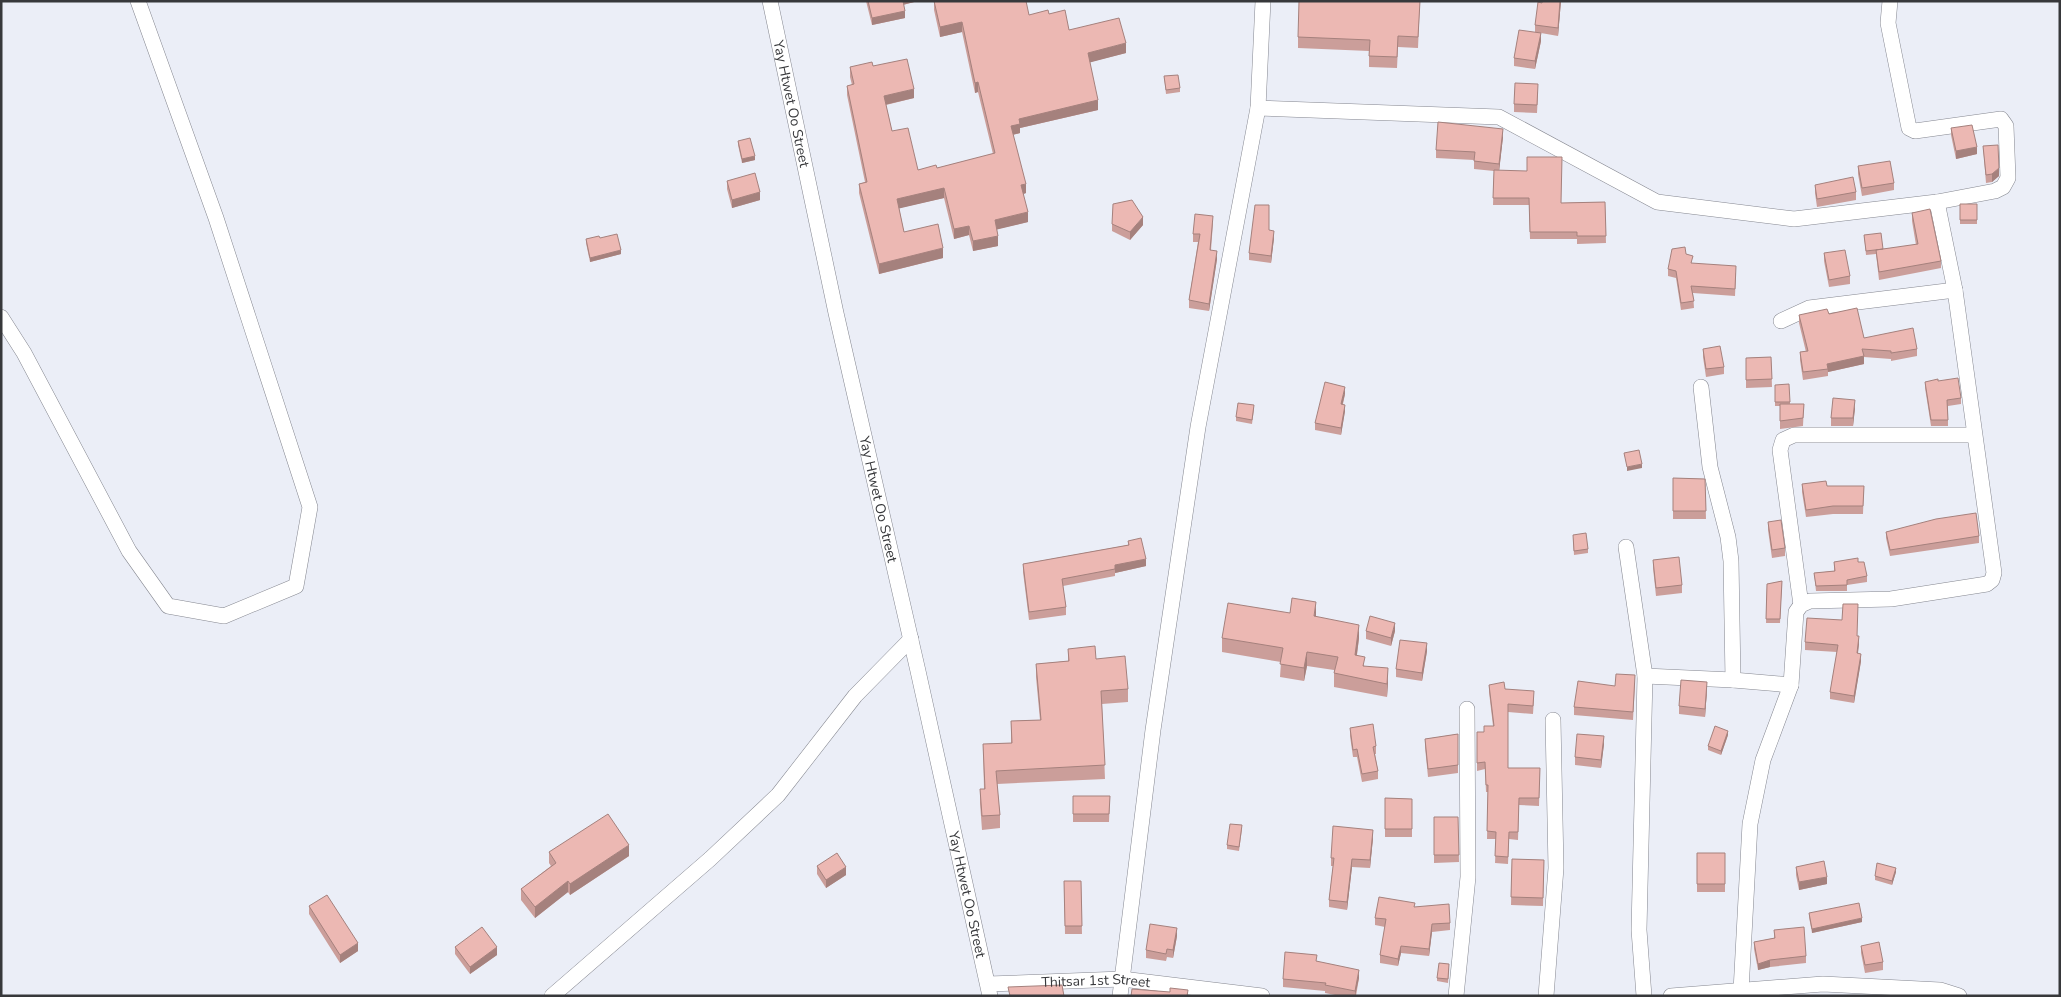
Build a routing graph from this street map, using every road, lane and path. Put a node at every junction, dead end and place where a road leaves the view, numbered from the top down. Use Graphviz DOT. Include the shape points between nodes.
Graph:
graph roads {
  1 [pos="138,1"];
  2 [pos="770,1"];
  3 [pos="1263,1"];
  4 [pos="1890,1"];
  5 [pos="1258,108"];
  6 [pos="1937,202"];
  7 [pos="1955,290"];
  8 [pos="1,317"];
  9 [pos="1781,321"];
  10 [pos="1701,387"];
  11 [pos="1973,435"];
  12 [pos="1626,547"];
  13 [pos="1801,605"];
  14 [pos="911,638"];
  15 [pos="1645,676"];
  16 [pos="1733,680"];
  17 [pos="1791,685"];
  18 [pos="1467,709"];
  19 [pos="1553,720"];
  20 [pos="1122,979"];
  21 [pos="989,990"];
  22 [pos="1823,990"];
  23 [pos="1741,991"];
  24 [pos="552,996"];
  25 [pos="1120,996"];
  26 [pos="1262,996"];
  27 [pos="1456,996"];
  28 [pos="1546,996"];
  29 [pos="1644,996"];
  30 [pos="1671,996"];
  31 [pos="1959,996"];
  1 -- 8 [label="street" via="216,218 310,506 296,586 224,616 168,606 129,551 24,353"];
  2 -- 14 [label="street, Yay Htwet Oo Street" via="836,313"];
  3 -- 5 [label="street"];
  4 -- 6 [label="street" via="1888,23 1910,128 1915,131 2001,119 2006,126 2008,178 2003,187"];
  5 -- 6 [label="street" via="1499,117 1657,202 1794,219"];
  5 -- 20 [label="street" via="1198,427 1152,730"];
  6 -- 7 [label="street"];
  7 -- 9 [label="street" via="1809,308"];
  7 -- 11 [label="street"];
  10 -- 16 [label="street" via="1710,467 1729,546"];
  11 -- 13 [label="street" via="1994,573 1992,580 1987,584 1891,599 1810,601"];
  11 -- 13 [label="street" via="1794,436 1783,440 1780,450"];
  12 -- 15 [label="street"];
  13 -- 17 [label="street" via="1796,612"];
  14 -- 21 [label="street, Yay Htwet Oo Street"];
  14 -- 24 [label="street" via="855,696 778,795 710,859"];
  15 -- 16 [label="street"];
  15 -- 29 [label="street" via="1639,930"];
  16 -- 17 [label="street"];
  17 -- 23 [label="street" via="1763,760 1750,824"];
  18 -- 27 [label="street" via="1468,877"];
  19 -- 28 [label="street" via="1556,868"];
  20 -- 21 [label="street, Thitsar 1st Street"];
  20 -- 25 [label="street"];
  20 -- 26 [label="street, Thitsar 1st Street"];
  22 -- 23 [label="street"];
  22 -- 31 [label="street" via="1940,990"];
  23 -- 30 [label="street"];
}
